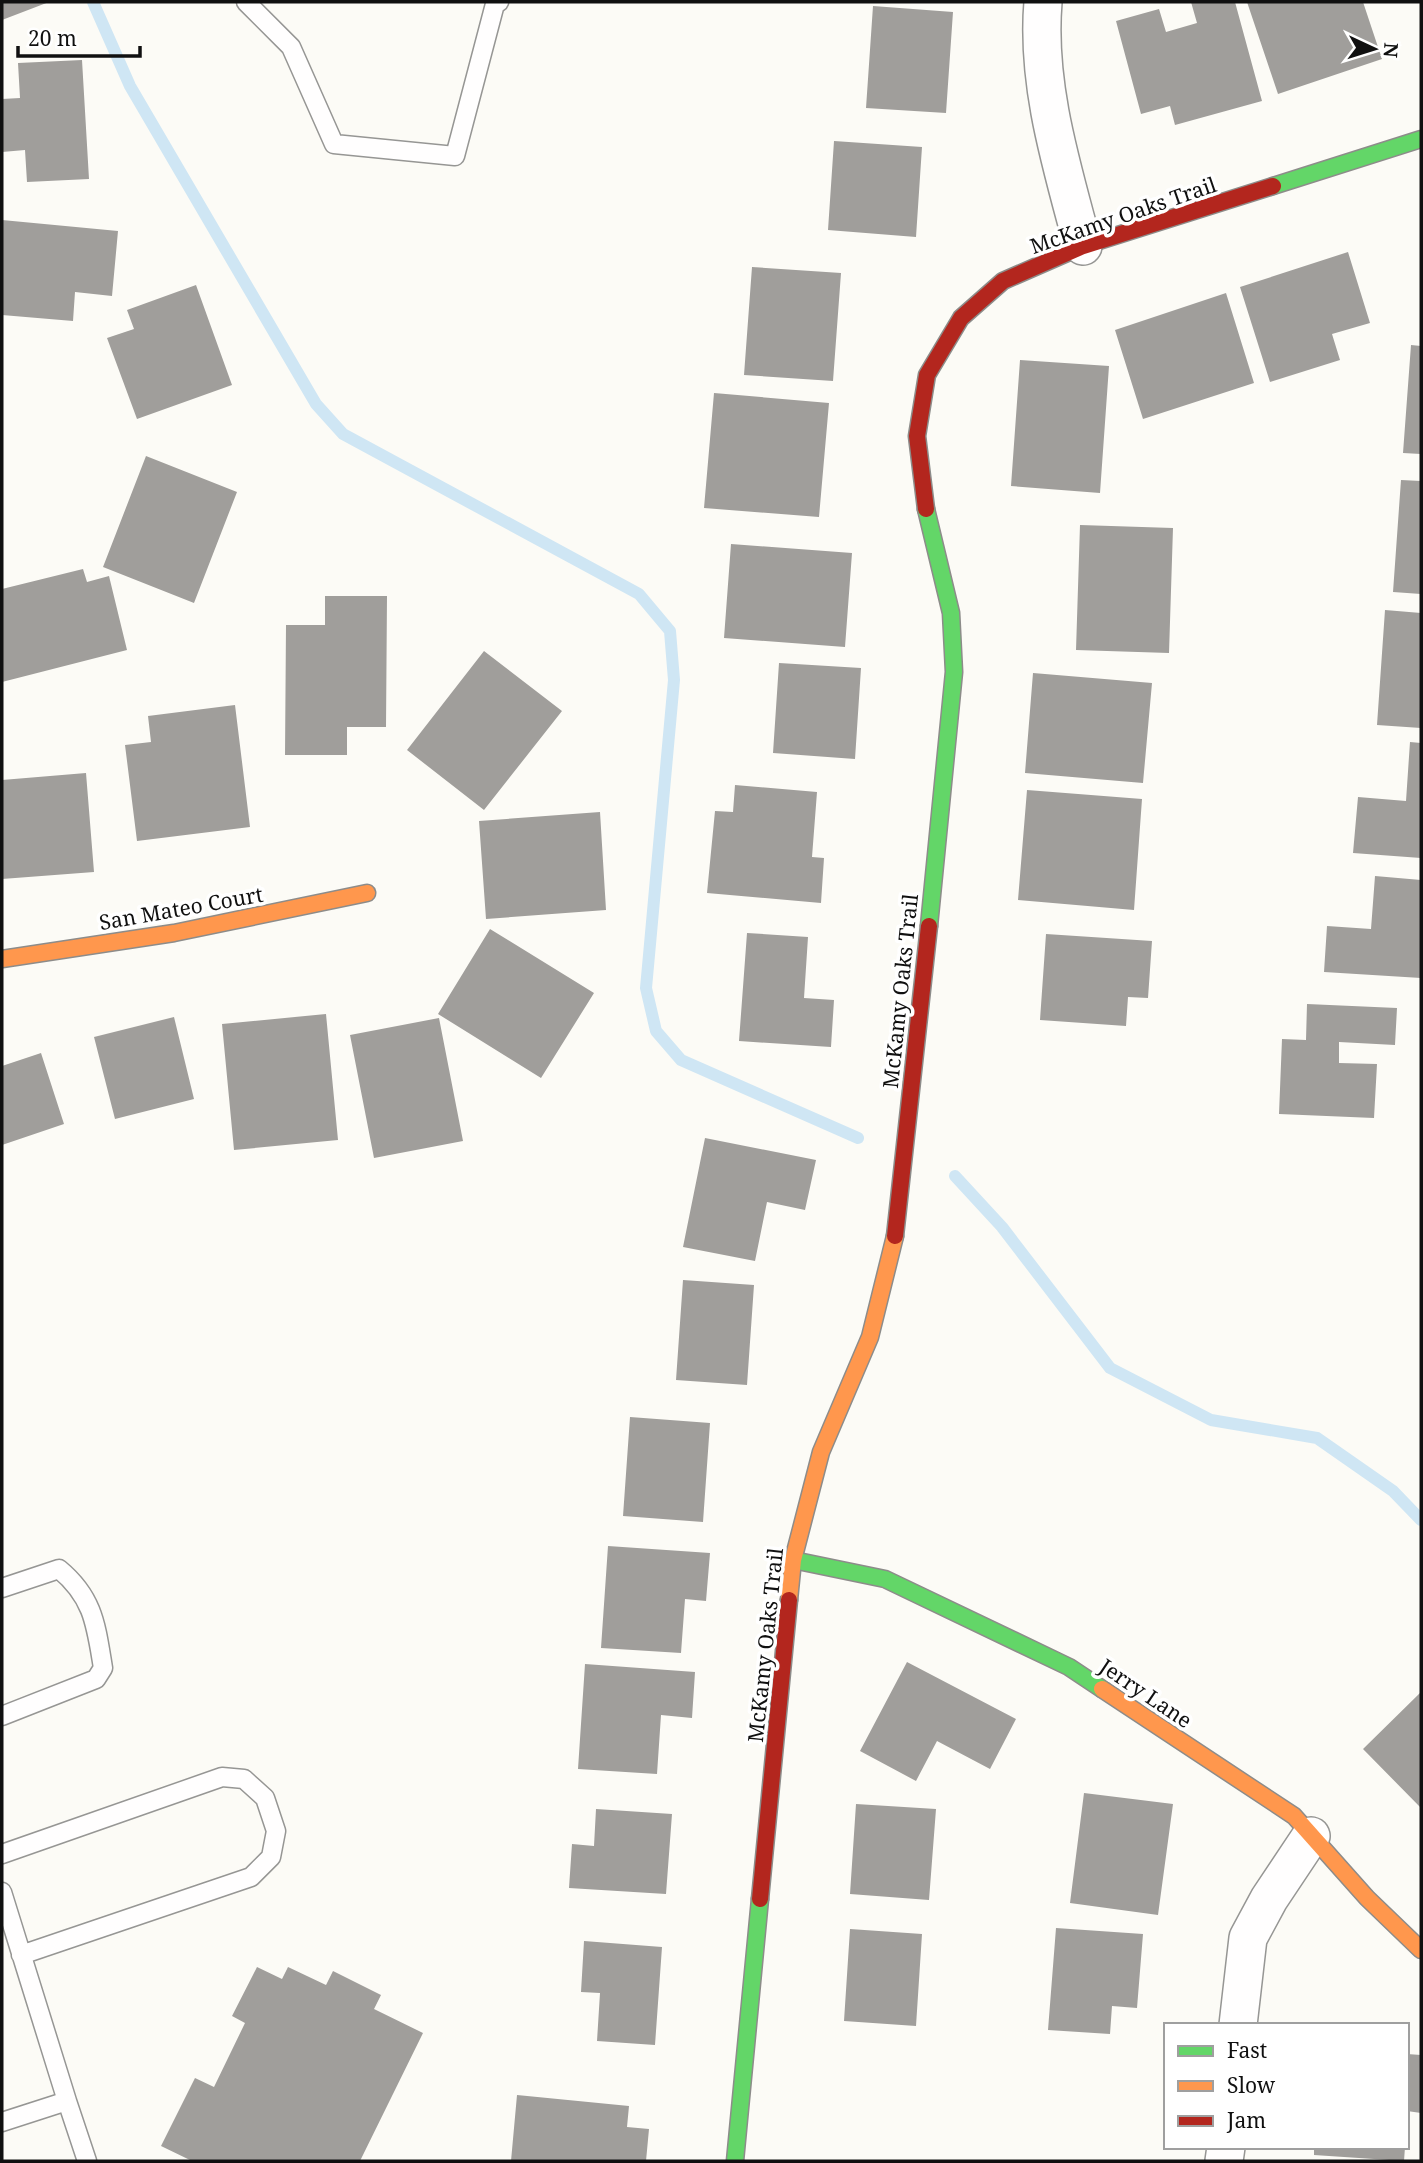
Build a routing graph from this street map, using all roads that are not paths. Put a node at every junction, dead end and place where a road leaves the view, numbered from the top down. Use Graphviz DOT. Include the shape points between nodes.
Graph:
graph roads {
  1 [pos="246,2"];
  2 [pos="499,2"];
  3 [pos="1043,2"];
  4 [pos="1421,139"];
  5 [pos="1083,246"];
  6 [pos="367,893"];
  7 [pos="2,960"];
  8 [pos="793,1560"];
  9 [pos="2,1588"];
  10 [pos="2,1716"];
  11 [pos="1311,1836"];
  12 [pos="2,1854"];
  13 [pos="2,1892"];
  14 [pos="1421,1950"];
  15 [pos="21,1955"];
  16 [pos="1238,2023"];
  17 [pos="67,2101"];
  18 [pos="2,2122"];
  19 [pos="87,2161"];
  20 [pos="735,2161"];
  1 -- 2 [label="lane" via="291,47 334,144 455,156"];
  3 -- 5 [label="street" via="1041,32 1054,138"];
  4 -- 5 [label="street, McKamy Oaks Trail"];
  5 -- 8 [label="street, McKamy Oaks Trail" via="1003,281 961,318 926,375 917,436 927,515 951,613 954,672 894,1245 870,1337 821,1452"];
  6 -- 7 [label="street, San Mateo Court" via="174,933"];
  8 -- 11 [label="street, Jerry Lane" via="885,1579 1069,1667 1294,1816"];
  8 -- 20 [label="street, McKamy Oaks Trail"];
  9 -- 10 [label="lane" via="59,1569 75,1582 95,1618 103,1668 96,1679"];
  11 -- 14 [label="street, Jerry Lane"];
  11 -- 16 [label="street" via="1248,1938"];
  12 -- 15 [label="lane" via="222,1777 244,1779 265,1798 276,1831 271,1857 251,1877"];
  13 -- 15 [label="lane"];
  15 -- 17 [label="lane"];
  17 -- 18 [label="lane"];
  17 -- 19 [label="lane"];
}
